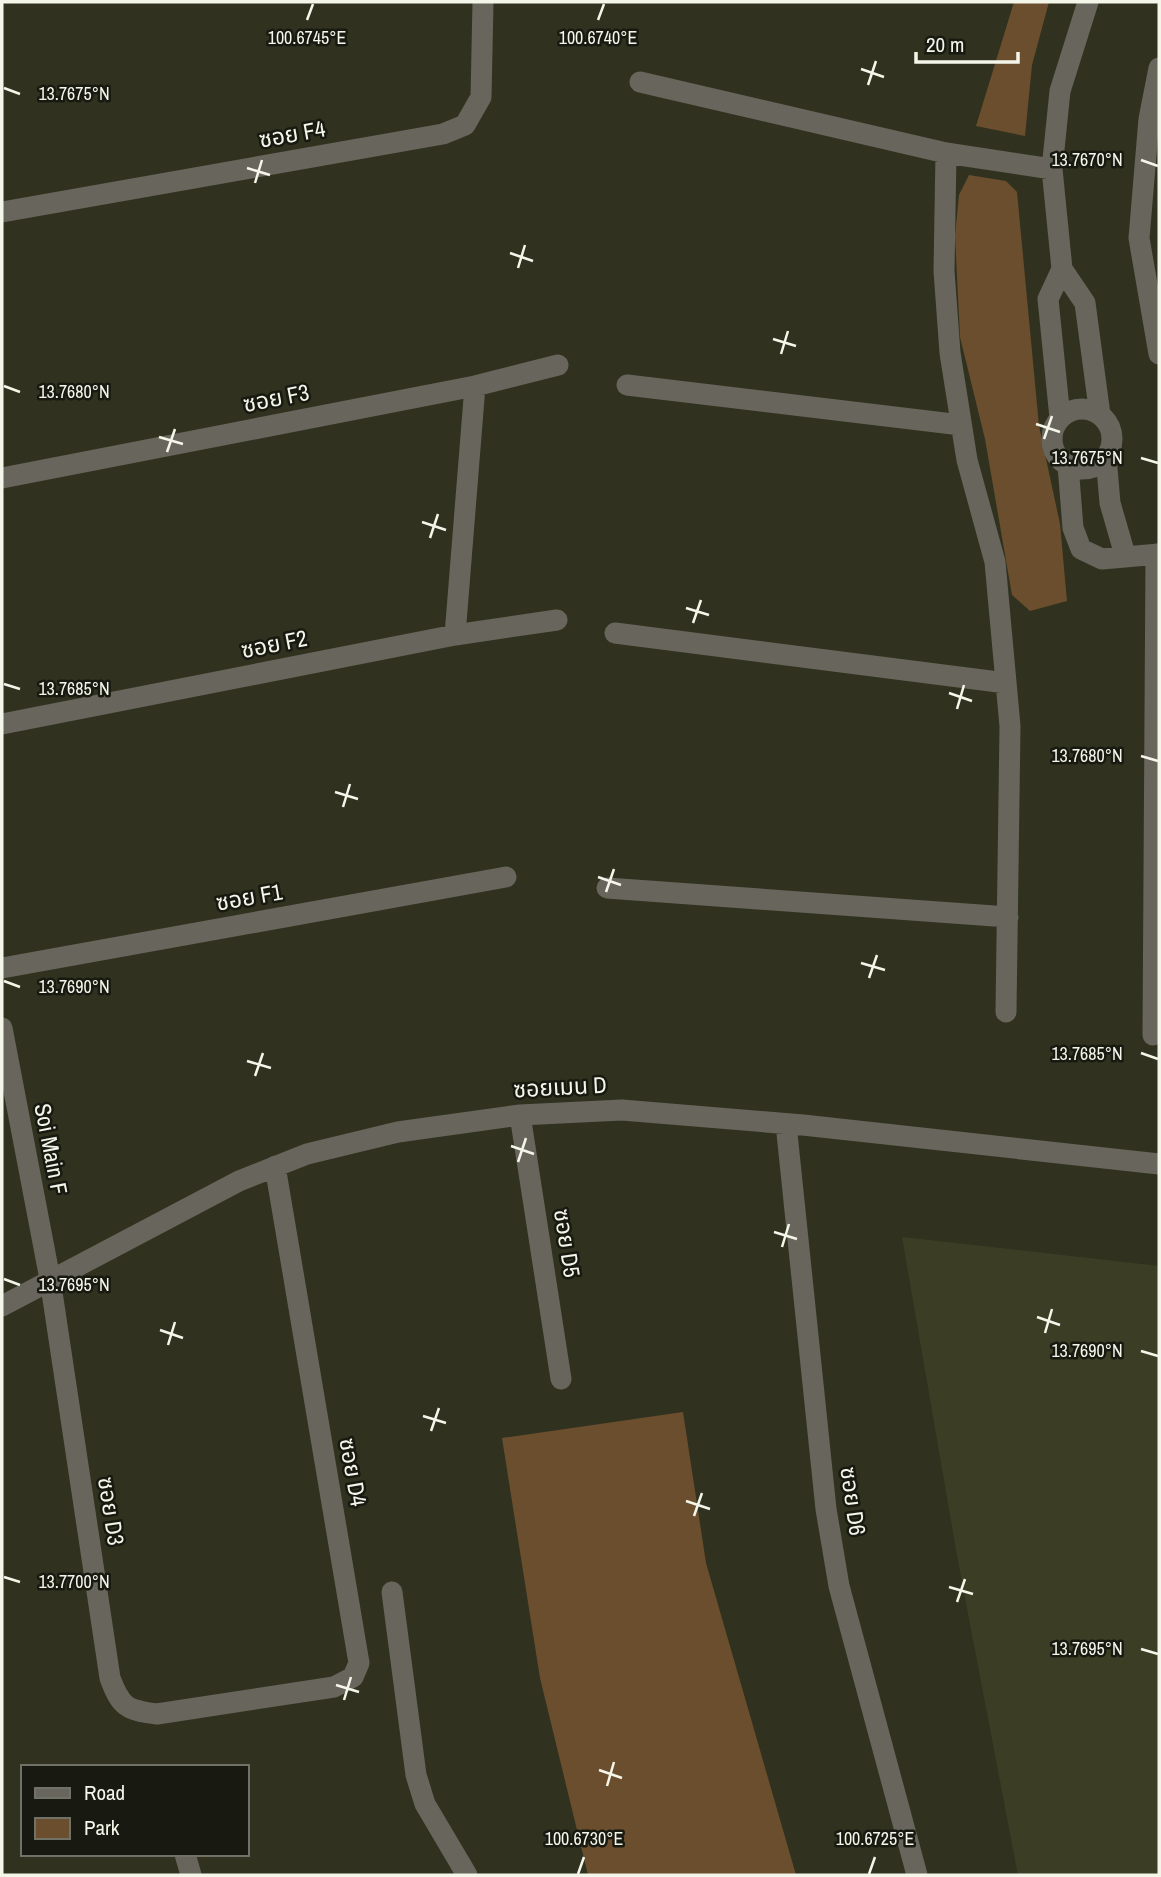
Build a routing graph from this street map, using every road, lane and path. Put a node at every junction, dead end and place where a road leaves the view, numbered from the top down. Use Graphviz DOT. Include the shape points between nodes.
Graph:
graph roads {
  1 [pos="483,2"];
  2 [pos="1088,2"];
  3 [pos="1159,68"];
  4 [pos="640,82"];
  5 [pos="946,153"];
  6 [pos="1052,169"];
  7 [pos="2,212"];
  8 [pos="1062,269"];
  9 [pos="1159,354"];
  10 [pos="558,365"];
  11 [pos="627,385"];
  12 [pos="475,386"];
  13 [pos="1100,415"];
  14 [pos="1060,418"];
  15 [pos="961,425"];
  16 [pos="1106,457"];
  17 [pos="1068,465"];
  18 [pos="2,478"];
  19 [pos="1158,554"];
  20 [pos="1125,555"];
  21 [pos="557,620"];
  22 [pos="615,633"];
  23 [pos="455,635"];
  24 [pos="1006,683"];
  25 [pos="2,724"];
  26 [pos="506,877"];
  27 [pos="607,888"];
  28 [pos="1008,917"];
  29 [pos="2,968"];
  30 [pos="1006,1012"];
  31 [pos="2,1028"];
  32 [pos="1153,1035"];
  33 [pos="520,1115"];
  34 [pos="786,1124"];
  35 [pos="1159,1164"];
  36 [pos="275,1166"];
  37 [pos="50,1279"];
  38 [pos="2,1306"];
  39 [pos="561,1379"];
  40 [pos="392,1592"];
  41 [pos="246,1701"];
  42 [pos="186,1856"];
  43 [pos="191,1875"];
  44 [pos="467,1875"];
  45 [pos="917,1875"];
  1 -- 7 [label="street, ซอย F4" via="481,97 465,125 443,134"];
  2 -- 6 [label="street" via="1060,91"];
  3 -- 9 [label="street" via="1149,120 1139,238"];
  4 -- 5 [label="street"];
  5 -- 6 [label="street"];
  5 -- 15 [label="street" via="944,271"];
  6 -- 8 [label="street"];
  8 -- 13 [label="street" via="1085,303"];
  8 -- 14 [label="street" via="1048,299"];
  10 -- 12 [label="street, ซอย F3"];
  11 -- 15 [label="street"];
  12 -- 18 [label="street, ซอย F3"];
  12 -- 23 [label="street"];
  13 -- 14 [label="street" via="1077,409"];
  13 -- 16 [label="street" via="1112,435"];
  14 -- 17 [label="street" via="1051,437 1052,447"];
  15 -- 24 [label="street" via="995,562"];
  16 -- 17 [label="street" via="1094,467"];
  16 -- 20 [label="street" via="1110,503"];
  17 -- 20 [label="street" via="1073,528 1081,549 1102,559"];
  19 -- 20 [label="street"];
  19 -- 32 [label="street"];
  21 -- 23 [label="street, ซอย F2"];
  22 -- 24 [label="street"];
  23 -- 25 [label="street, ซอย F2"];
  24 -- 28 [label="street" via="1010,726"];
  26 -- 29 [label="street, ซอย F1"];
  27 -- 28 [label="street"];
  28 -- 30 [label="street"];
  31 -- 37 [label="street, Soi Main F"];
  33 -- 34 [label="street, ซอยเมน D" via="622,1110"];
  33 -- 36 [label="street, ซอยเมน D" via="398,1132"];
  33 -- 39 [label="street, ซอย D5"];
  34 -- 35 [label="street, ซอยเมน D"];
  34 -- 45 [label="street, ซอย D6" via="830,1535 839,1586"];
  36 -- 37 [label="street, ซอยเมน D"];
  36 -- 41 [label="street, ซอย D4" via="359,1663 353,1677 334,1687"];
  37 -- 38 [label="street, ซอยเมน D"];
  37 -- 41 [label="street, ซอย D3" via="110,1678 119,1701 134,1712 157,1714"];
  40 -- 44 [label="street" via="416,1775 425,1804"];
  42 -- 43 [label="street"];
}
